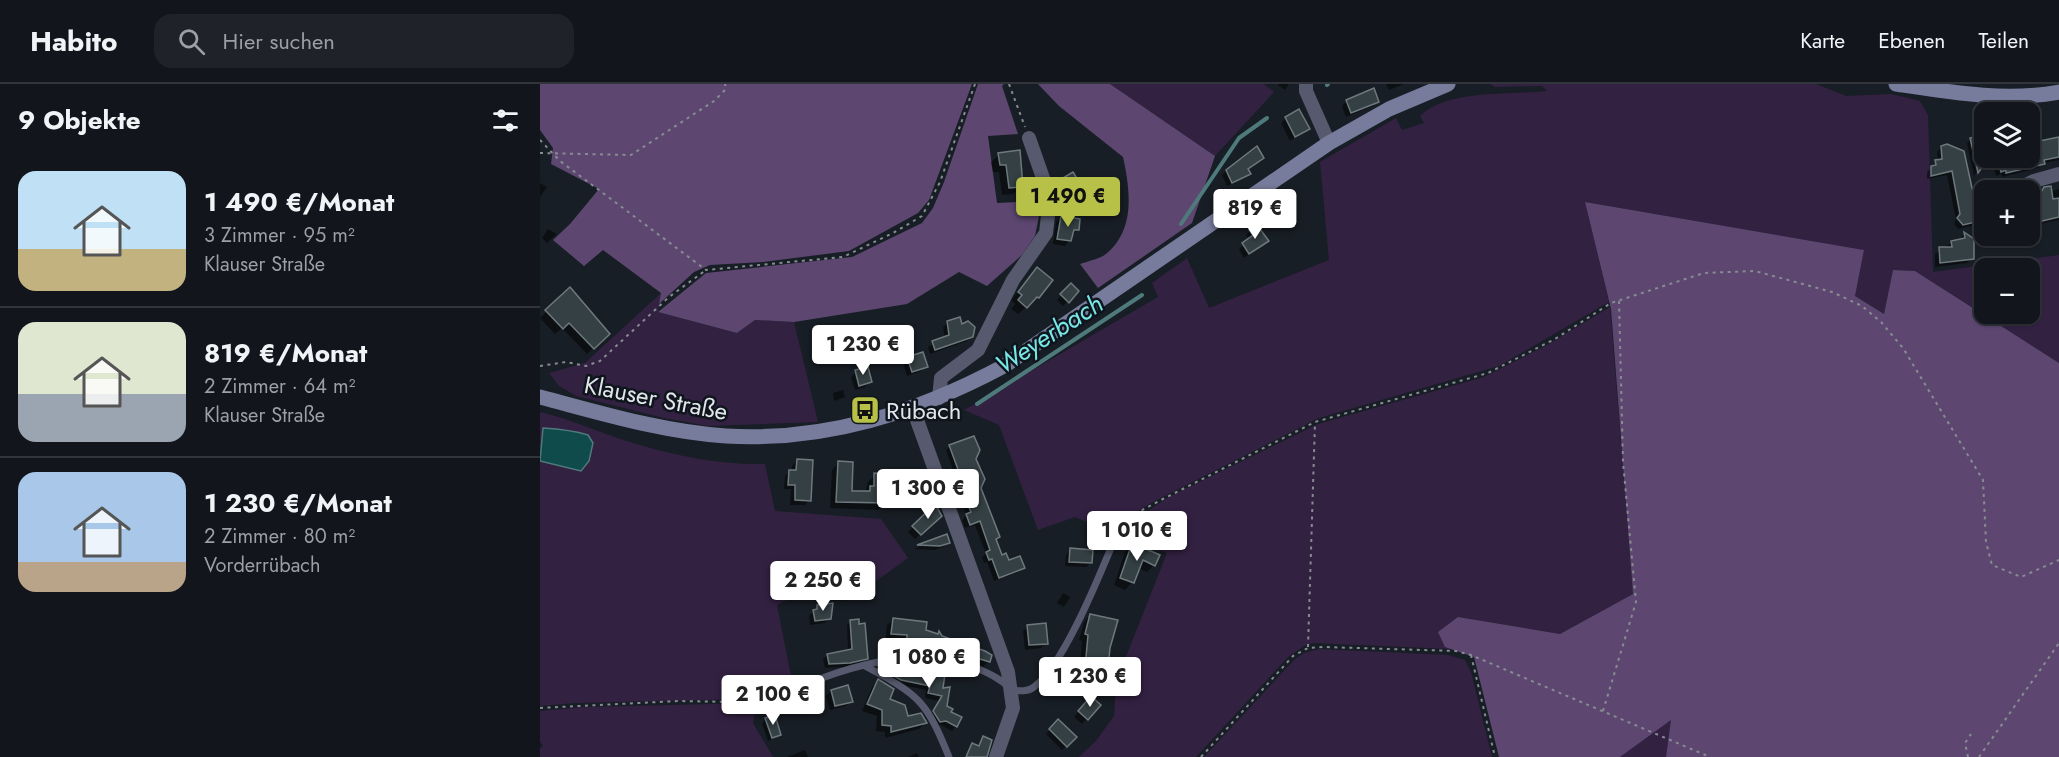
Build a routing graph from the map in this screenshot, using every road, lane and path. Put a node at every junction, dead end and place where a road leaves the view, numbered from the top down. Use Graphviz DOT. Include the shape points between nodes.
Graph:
graph roads {
  1 [pos="725,84"];
  2 [pos="975,84"];
  3 [pos="1009,84"];
  4 [pos="1306,84"];
  5 [pos="1448,84"];
  6 [pos="1896,84"];
  7 [pos="2059,92"];
  8 [pos="1029,138"];
  9 [pos="540,140"];
  10 [pos="1329,142"];
  11 [pos="540,153"];
  12 [pos="550,153"];
  13 [pos="2059,174"];
  14 [pos="2038,180"];
  15 [pos="706,270"];
  16 [pos="1619,300"];
  17 [pos="540,366"];
  18 [pos="540,397"];
  19 [pos="939,398"];
  20 [pos="913,409"];
  21 [pos="1316,422"];
  22 [pos="1118,531"];
  23 [pos="2059,560"];
  24 [pos="2059,643"];
  25 [pos="1308,648"];
  26 [pos="1471,655"];
  27 [pos="865,666"];
  28 [pos="1012,690"];
  29 [pos="742,702"];
  30 [pos="540,708"];
  31 [pos="1603,711"];
  32 [pos="1971,734"];
  33 [pos="949,757"];
  34 [pos="996,757"];
  35 [pos="1201,757"];
  36 [pos="1495,757"];
  37 [pos="1710,757"];
  38 [pos="1968,757"];
  39 [pos="1979,757"];
  1 -- 12 [label="path" via="726,89 714,101 631,155"];
  2 -- 15 [label="path" via="940,182 922,216 843,257"];
  3 -- 8 [label="path"];
  4 -- 10 [label="street"];
  5 -- 10 [label="main road, Klauser Straße" via="1389,109"];
  6 -- 7 [label="main road" via="2028,96"];
  8 -- 19 [label="street" via="1050,198 1046,233 1013,280 978,350 941,378"];
  9 -- 12 [label="path"];
  10 -- 19 [label="main road, Klauser Straße" via="1004,366"];
  11 -- 12 [label="path"];
  12 -- 15 [label="path"];
  13 -- 14 [label="street"];
  15 -- 17 [label="path" via="669,297 600,361 586,366 566,362"];
  16 -- 21 [label="path" via="1488,373"];
  16 -- 23 [label="path" via="1704,273 1755,271 1832,292 1862,306 1903,348 1983,480 1986,542 1992,565 2021,577"];
  16 -- 31 [label="path" via="1623,462 1636,602"];
  18 -- 20 [label="main road, Klauser Straße" via="661,428 727,436 809,434"];
  19 -- 20 [label="main road, Klauser Straße"];
  20 -- 28 [label="street"];
  21 -- 22 [label="path" via="1141,510"];
  21 -- 25 [label="path"];
  22 -- 28 [label="lane" via="1087,604 1051,670 1034,688"];
  24 -- 39 [label="path"];
  25 -- 26 [label="path" via="1456,651"];
  25 -- 35 [label="path" via="1293,656"];
  26 -- 31 [label="path"];
  26 -- 36 [label="path"];
  27 -- 28 [label="lane" via="912,656 953,660 1001,678"];
  27 -- 29 [label="lane" via="761,701"];
  27 -- 33 [label="lane" via="920,700"];
  28 -- 34 [label="street" via="1013,708"];
  29 -- 30 [label="path"];
  31 -- 37 [label="path"];
  32 -- 38 [label="path" via="1965,743"];
}
